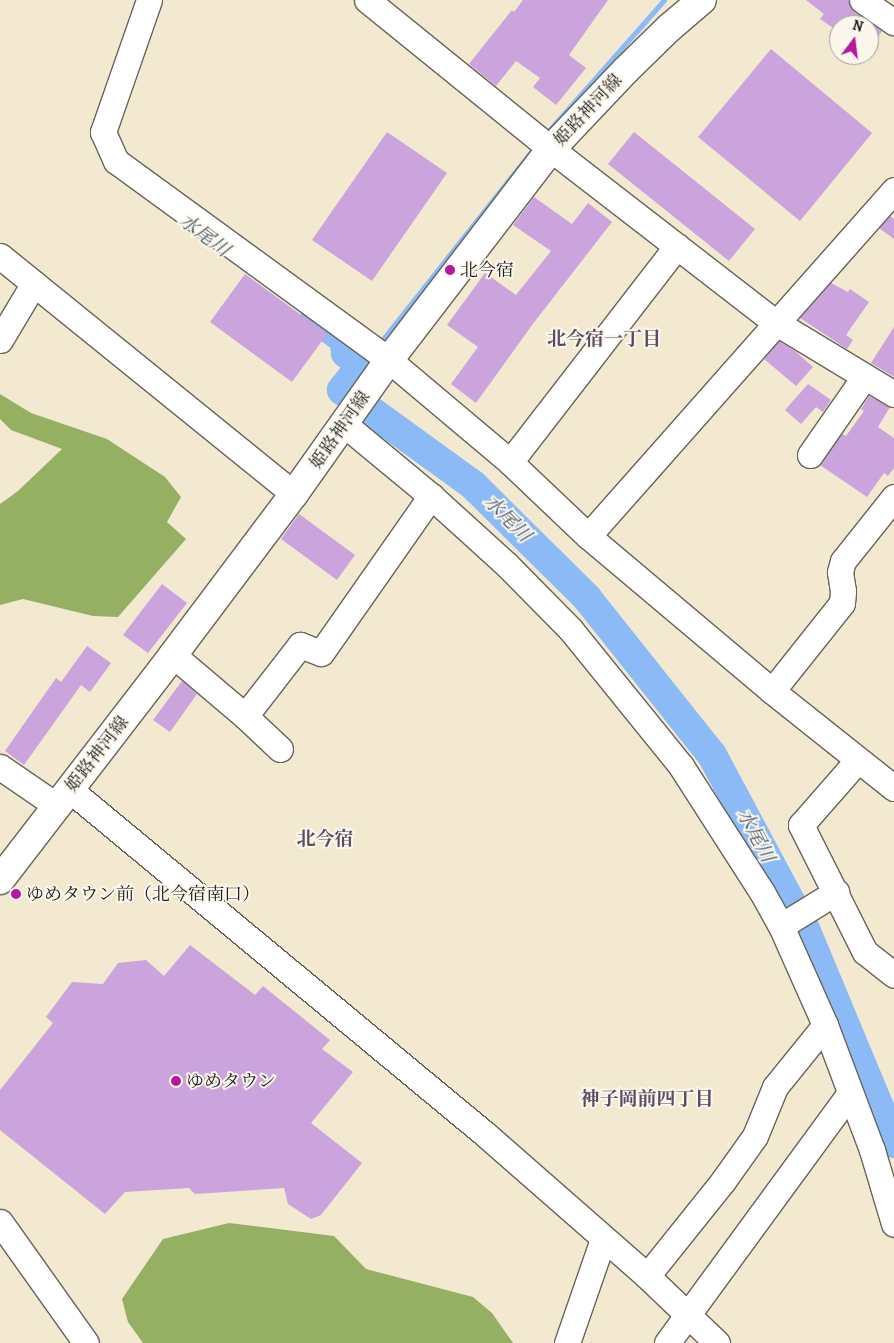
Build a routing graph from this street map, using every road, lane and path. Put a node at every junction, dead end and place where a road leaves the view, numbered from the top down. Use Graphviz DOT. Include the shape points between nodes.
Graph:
graph roads {
  1 [pos="149,0"];
  2 [pos="367,0"];
  3 [pos="702,0"];
  4 [pos="862,0"];
  5 [pos="894,22"];
  6 [pos="551,149"];
  7 [pos="894,190"];
  8 [pos="677,246"];
  9 [pos="0,256"];
  10 [pos="34,283"];
  11 [pos="775,322"];
  12 [pos="0,340"];
  13 [pos="386,364"];
  14 [pos="865,376"];
  15 [pos="894,394"];
  16 [pos="346,422"];
  17 [pos="810,455"];
  18 [pos="510,462"];
  19 [pos="294,494"];
  20 [pos="432,496"];
  21 [pos="894,497"];
  22 [pos="588,536"];
  23 [pos="173,655"];
  24 [pos="772,691"];
  25 [pos="245,716"];
  26 [pos="280,748"];
  27 [pos="857,760"];
  28 [pos="0,767"];
  29 [pos="894,788"];
  30 [pos="63,798"];
  31 [pos="0,880"];
  32 [pos="836,892"];
  33 [pos="781,926"];
  34 [pos="894,975"];
  35 [pos="825,1025"];
  36 [pos="850,1093"];
  37 [pos="0,1222"];
  38 [pos="894,1224"];
  39 [pos="603,1239"];
  40 [pos="647,1276"];
  41 [pos="688,1316"];
  42 [pos="86,1343"];
  43 [pos="567,1343"];
  44 [pos="668,1343"];
  45 [pos="717,1343"];
  1 -- 13 [label="street" via="103,132 116,160"];
  2 -- 6 [label="street"];
  3 -- 6 [label="main road, 姫路神河線" via="626,70"];
  4 -- 5 [label="street"];
  6 -- 8 [label="street"];
  6 -- 13 [label="main road, 姫路神河線"];
  7 -- 11 [label="street"];
  8 -- 11 [label="street"];
  8 -- 18 [label="street"];
  9 -- 10 [label="street"];
  10 -- 12 [label="street"];
  10 -- 19 [label="street"];
  11 -- 14 [label="street"];
  11 -- 22 [label="street"];
  13 -- 16 [label="main road, 姫路神河線"];
  13 -- 18 [label="street"];
  14 -- 15 [label="street"];
  14 -- 17 [label="street"];
  16 -- 19 [label="main road, 姫路神河線"];
  16 -- 20 [label="street"];
  18 -- 22 [label="street"];
  19 -- 23 [label="main road, 姫路神河線"];
  20 -- 25 [label="street" via="321,654 300,645"];
  20 -- 33 [label="street" via="571,630 681,766"];
  21 -- 24 [label="street" via="843,561 840,572 842,604"];
  22 -- 24 [label="street"];
  23 -- 25 [label="street"];
  23 -- 30 [label="main road, 姫路神河線"];
  24 -- 27 [label="street"];
  25 -- 26 [label="street"];
  27 -- 29 [label="street"];
  27 -- 32 [label="street" via="801,825"];
  28 -- 30 [label="street"];
  30 -- 31 [label="main road, 姫路神河線"];
  30 -- 39 [label="street" via="485,1134"];
  32 -- 33 [label="street"];
  32 -- 34 [label="street" via="865,952"];
  33 -- 35 [label="street"];
  35 -- 36 [label="street"];
  35 -- 40 [label="street" via="775,1087 756,1136"];
  36 -- 38 [label="street" via="872,1150"];
  36 -- 41 [label="street"];
  37 -- 42 [label="street"];
  39 -- 40 [label="street"];
  39 -- 43 [label="street"];
  40 -- 41 [label="street"];
  41 -- 44 [label="street"];
  41 -- 45 [label="street"];
}
